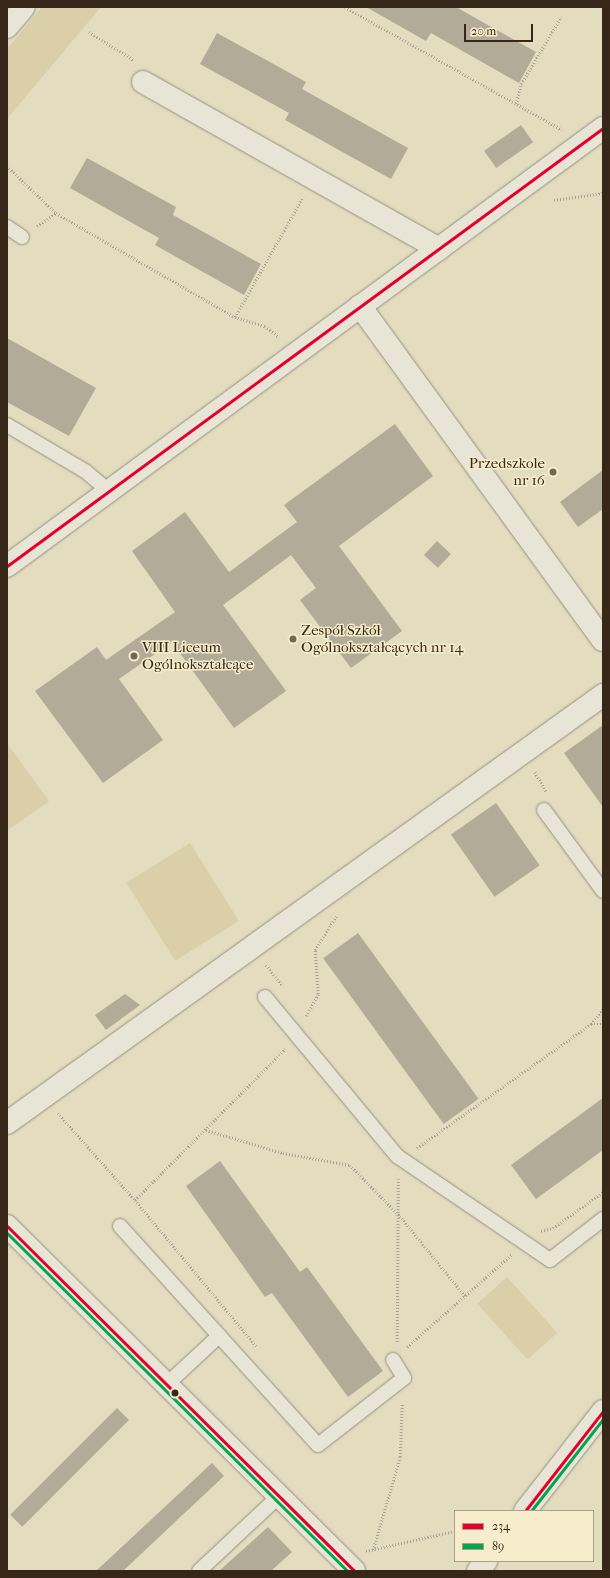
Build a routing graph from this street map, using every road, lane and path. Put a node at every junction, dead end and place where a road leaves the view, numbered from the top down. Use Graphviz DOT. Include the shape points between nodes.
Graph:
graph roads {
  1 [pos="24,7"];
  2 [pos="345,7"];
  3 [pos="561,17"];
  4 [pos="7,27"];
  5 [pos="143,82"];
  6 [pos="516,104"];
  7 [pos="603,128"];
  8 [pos="582,144"];
  9 [pos="7,166"];
  10 [pos="314,179"];
  11 [pos="603,193"];
  12 [pos="554,200"];
  13 [pos="7,227"];
  14 [pos="22,237"];
  15 [pos="439,249"];
  16 [pos="360,306"];
  17 [pos="235,317"];
  18 [pos="279,337"];
  19 [pos="7,425"];
  20 [pos="110,492"];
  21 [pos="7,566"];
  22 [pos="603,640"];
  23 [pos="603,695"];
  24 [pos="522,754"];
  25 [pos="544,810"];
  26 [pos="603,891"];
  27 [pos="339,910"];
  28 [pos="252,947"];
  29 [pos="287,991"];
  30 [pos="265,997"];
  31 [pos="603,1009"];
  32 [pos="301,1010"];
  33 [pos="306,1016"];
  34 [pos="311,1022"];
  35 [pos="591,1024"];
  36 [pos="603,1024"];
  37 [pos="295,1034"];
  38 [pos="44,1096"];
  39 [pos="7,1123"];
  40 [pos="206,1130"];
  41 [pos="405,1161"];
  42 [pos="603,1192"];
  43 [pos="134,1200"];
  44 [pos="400,1216"];
  45 [pos="603,1219"];
  46 [pos="7,1226"];
  47 [pos="120,1226"];
  48 [pos="538,1231"];
  49 [pos="494,1268"];
  50 [pos="465,1296"];
  51 [pos="219,1336"];
  52 [pos="260,1350"];
  53 [pos="393,1360"];
  54 [pos="404,1378"];
  55 [pos="165,1386"];
  56 [pos="603,1411"];
  57 [pos="278,1497"];
  58 [pos="526,1510"];
  59 [pos="454,1531"];
  60 [pos="373,1550"];
  61 [pos="485,1562"];
  62 [pos="347,1564"];
  63 [pos="199,1571"];
  64 [pos="478,1571"];
  1 -- 4 [label="street"];
  2 -- 6 [label="path"];
  3 -- 6 [label="path" via="522,84"];
  5 -- 10 [label="street"];
  6 -- 8 [label="path"];
  7 -- 8 [label="street"];
  8 -- 15 [label="street"];
  9 -- 17 [label="path" via="56,213"];
  10 -- 15 [label="street"];
  10 -- 17 [label="path"];
  11 -- 12 [label="path"];
  13 -- 14 [label="lane"];
  15 -- 16 [label="street"];
  16 -- 20 [label="street"];
  16 -- 22 [label="street"];
  17 -- 18 [label="path" via="266,326"];
  19 -- 20 [label="lane" via="85,471"];
  20 -- 21 [label="street"];
  23 -- 24 [label="street"];
  24 -- 25 [label="path" via="546,786"];
  24 -- 28 [label="street"];
  25 -- 26 [label="lane"];
  27 -- 33 [label="path" via="315,950 318,994"];
  28 -- 29 [label="path"];
  28 -- 38 [label="street"];
  30 -- 37 [label="lane"];
  31 -- 35 [label="path"];
  32 -- 33 [label="path"];
  33 -- 34 [label="path"];
  33 -- 37 [label="path"];
  35 -- 36 [label="path"];
  35 -- 41 [label="path" via="411,1152"];
  37 -- 40 [label="path" via="284,1050"];
  37 -- 41 [label="lane"];
  38 -- 39 [label="street"];
  38 -- 43 [label="path"];
  40 -- 43 [label="path"];
  40 -- 44 [label="path" via="283,1153 350,1165"];
  41 -- 44 [label="path" via="398,1171"];
  41 -- 45 [label="lane" via="550,1260"];
  42 -- 48 [label="path" via="553,1228"];
  43 -- 52 [label="path"];
  44 -- 50 [label="path"];
  44 -- 53 [label="path" via="398,1336"];
  46 -- 55 [label="street"];
  47 -- 51 [label="lane"];
  49 -- 50 [label="path"];
  50 -- 53 [label="path"];
  51 -- 54 [label="lane" via="318,1445"];
  51 -- 55 [label="lane"];
  53 -- 54 [label="lane"];
  54 -- 60 [label="path" via="400,1457"];
  55 -- 57 [label="street"];
  56 -- 58 [label="street"];
  57 -- 62 [label="street"];
  57 -- 63 [label="lane"];
  59 -- 60 [label="path"];
  60 -- 62 [label="path"];
  61 -- 64 [label="street"];
}
